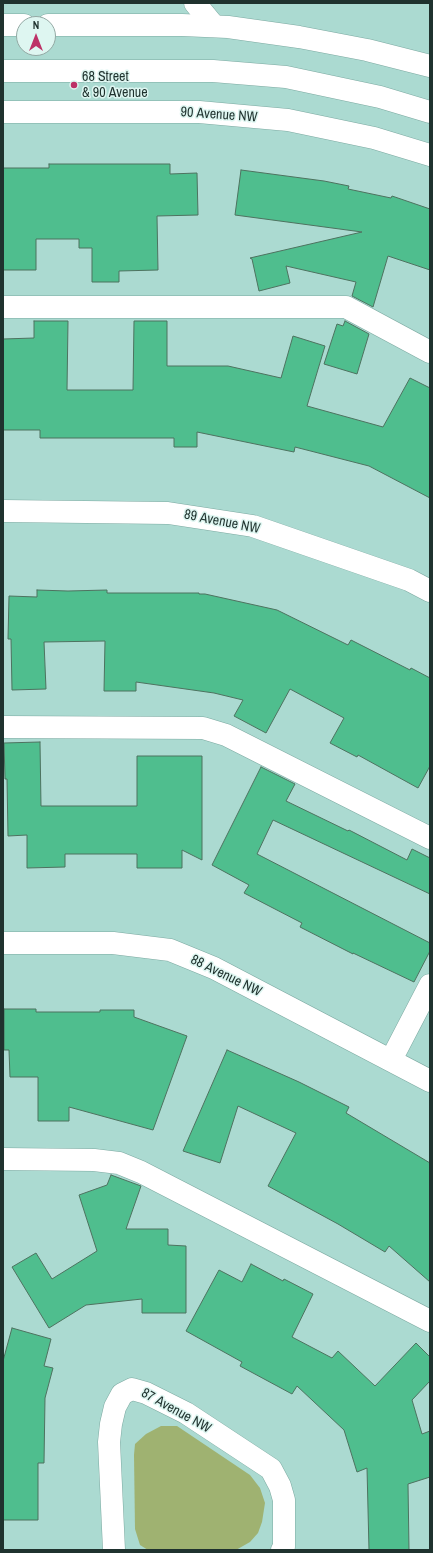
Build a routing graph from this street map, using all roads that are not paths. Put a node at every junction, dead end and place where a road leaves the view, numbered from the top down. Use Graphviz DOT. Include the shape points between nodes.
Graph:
graph roads {
  1 [pos="196,3"];
  2 [pos="214,3"];
  3 [pos="3,25"];
  4 [pos="16,25"];
  5 [pos="56,25"];
  6 [pos="214,26"];
  7 [pos="430,66"];
  8 [pos="3,71"];
  9 [pos="3,112"];
  10 [pos="430,112"];
  11 [pos="430,154"];
  12 [pos="3,307"];
  13 [pos="430,352"];
  14 [pos="3,511"];
  15 [pos="430,591"];
  16 [pos="3,727"];
  17 [pos="430,838"];
  18 [pos="3,943"];
  19 [pos="430,985"];
  20 [pos="391,1060"];
  21 [pos="430,1081"];
  22 [pos="3,1159"];
  23 [pos="430,1321"];
  24 [pos="114,1550"];
  25 [pos="282,1550"];
  1 -- 6 [label="street"];
  2 -- 6 [label="street"];
  3 -- 4 [label="street"];
  5 -- 6 [label="street"];
  6 -- 7 [label="street" via="299,37 367,50"];
  8 -- 10 [label="street" via="212,71 286,77 380,97"];
  9 -- 11 [label="street, 90 Avenue NW" via="198,112 288,120 374,138"];
  12 -- 13 [label="street" via="346,308"];
  14 -- 15 [label="street, 89 Avenue NW" via="168,513 253,526 409,580"];
  16 -- 17 [label="street" via="203,728 226,735"];
  18 -- 20 [label="street, 88 Avenue NW" via="113,943 170,950 214,968"];
  19 -- 20 [label="street"];
  20 -- 21 [label="street, 88 Avenue NW"];
  22 -- 23 [label="street" via="94,1160 119,1163"];
  24 -- 25 [label="street, 87 Avenue NW" via="109,1442 111,1424 115,1407 122,1394 132,1390 146,1393 186,1414 271,1469 284,1500"];
}
